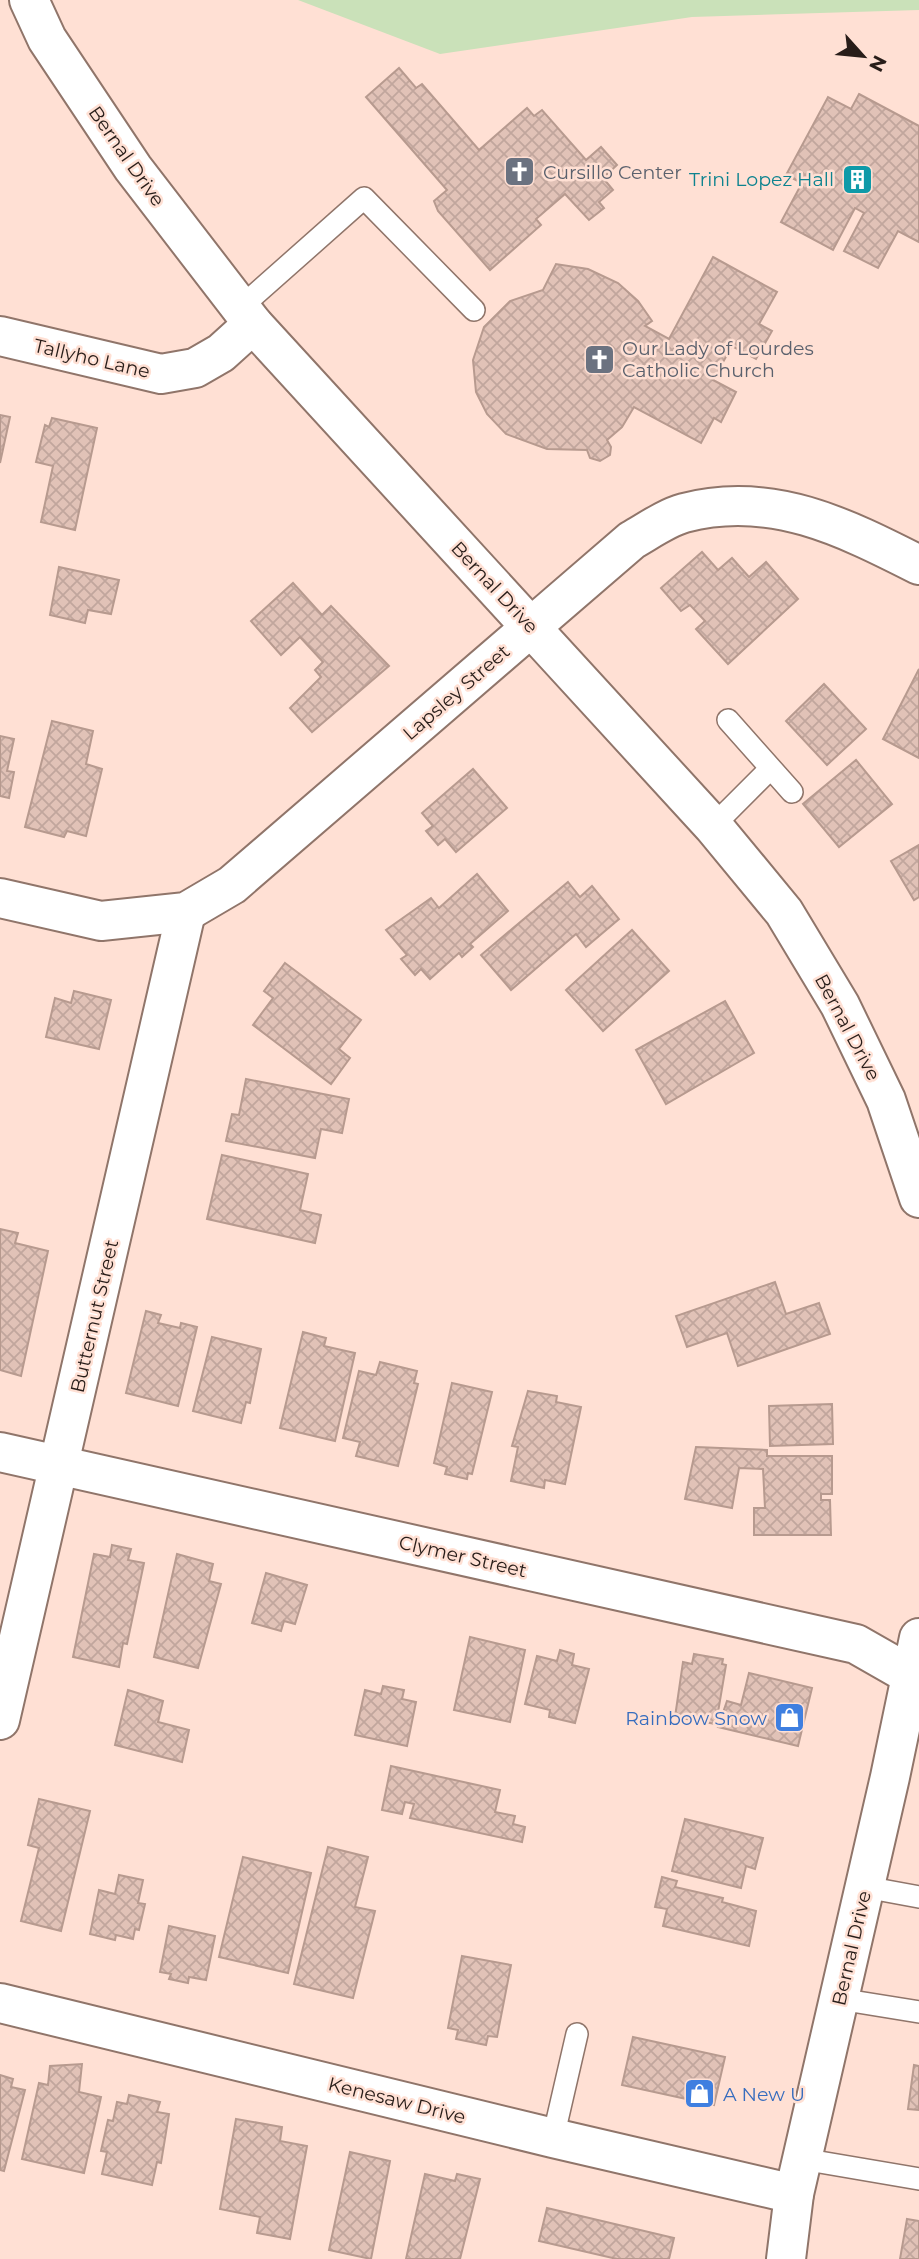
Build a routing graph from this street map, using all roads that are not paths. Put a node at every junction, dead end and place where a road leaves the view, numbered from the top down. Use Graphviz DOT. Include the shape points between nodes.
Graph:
graph roads {
  1 [pos="29,0"];
  2 [pos="474,310"];
  3 [pos="247,316"];
  4 [pos="0,336"];
  5 [pos="919,565"];
  6 [pos="532,627"];
  7 [pos="728,720"];
  8 [pos="770,769"];
  9 [pos="792,792"];
  10 [pos="713,826"];
  11 [pos="0,898"];
  12 [pos="186,912"];
  13 [pos="919,1198"];
  14 [pos="0,1452"];
  15 [pos="60,1466"];
  16 [pos="917,1664"];
  17 [pos="0,1720"];
  18 [pos="865,1887"];
  19 [pos="919,1897"];
  20 [pos="839,1999"];
  21 [pos="0,2003"];
  22 [pos="919,2012"];
  23 [pos="577,2034"];
  24 [pos="553,2138"];
  25 [pos="798,2177"];
  26 [pos="919,2179"];
  27 [pos="786,2259"];
  1 -- 3 [label="street, Bernal Drive" via="47,38 133,168"];
  2 -- 3 [label="lane" via="364,198"];
  3 -- 4 [label="street, Tallyho Lane" via="221,353 195,368 162,374"];
  3 -- 6 [label="street, Bernal Drive"];
  5 -- 6 [label="street, Lapsley Street" via="828,521 781,509 730,505 682,513 632,540"];
  6 -- 10 [label="street, Bernal Drive"];
  6 -- 12 [label="street, Lapsley Street" via="232,885"];
  7 -- 8 [label="lane"];
  8 -- 9 [label="lane"];
  8 -- 10 [label="lane"];
  10 -- 13 [label="street, Bernal Drive" via="784,912 840,1006 886,1100"];
  11 -- 12 [label="street, Lapsley Street" via="101,921"];
  12 -- 15 [label="street, Butternut Street"];
  14 -- 15 [label="street, Clymer Street"];
  15 -- 16 [label="street, Clymer Street" via="856,1644"];
  15 -- 17 [label="street, Butternut Street"];
  16 -- 18 [label="street, Bernal Drive"];
  18 -- 19 [label="lane"];
  18 -- 20 [label="street, Bernal Drive"];
  20 -- 22 [label="lane"];
  20 -- 25 [label="street, Bernal Drive"];
  21 -- 24 [label="street, Kenesaw Drive"];
  23 -- 24 [label="lane"];
  24 -- 25 [label="street, Kenesaw Drive"];
  25 -- 26 [label="lane"];
  25 -- 27 [label="street, Bernal Drive"];
}
